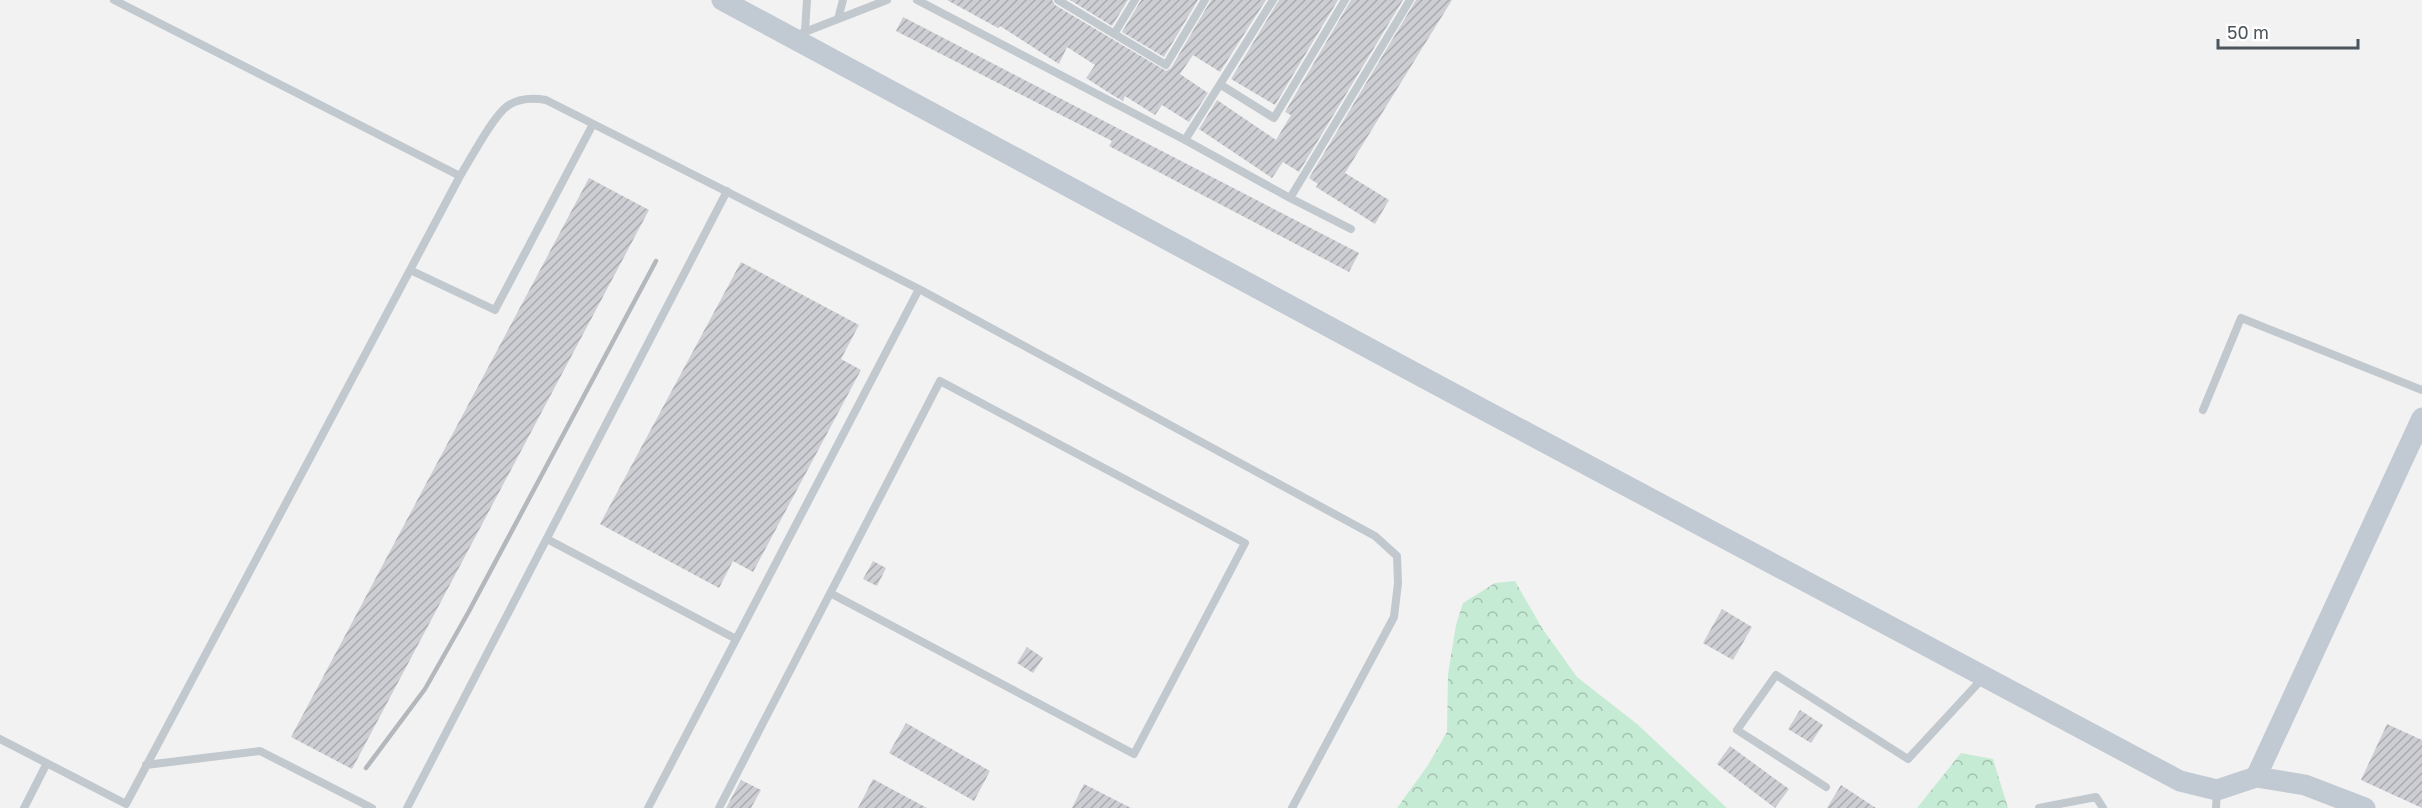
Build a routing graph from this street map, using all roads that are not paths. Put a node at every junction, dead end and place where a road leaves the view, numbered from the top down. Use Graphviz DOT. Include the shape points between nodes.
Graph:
graph roads {
  1 [pos="114,0"];
  2 [pos="722,0"];
  3 [pos="807,0"];
  4 [pos="843,0"];
  5 [pos="888,0"];
  6 [pos="917,0"];
  7 [pos="1135,0"];
  8 [pos="1205,0"];
  9 [pos="1273,0"];
  10 [pos="1345,0"];
  11 [pos="1410,0"];
  12 [pos="1061,1"];
  13 [pos="837,19"];
  14 [pos="798,34"];
  15 [pos="1114,34"];
  16 [pos="1221,85"];
  17 [pos="593,124"];
  18 [pos="1185,140"];
  19 [pos="460,176"];
  20 [pos="727,191"];
  21 [pos="1290,198"];
  22 [pos="1351,229"];
  23 [pos="410,270"];
  24 [pos="919,289"];
  25 [pos="2422,390"];
  26 [pos="2203,410"];
  27 [pos="2422,418"];
  28 [pos="547,539"];
  29 [pos="830,593"];
  30 [pos="736,639"];
  31 [pos="1984,676"];
  32 [pos="0,739"];
  33 [pos="47,764"];
  34 [pos="146,765"];
  35 [pos="2256,777"];
  36 [pos="1826,787"];
  37 [pos="2217,799"];
  38 [pos="24,808"];
  39 [pos="372,808"];
  40 [pos="408,808"];
  41 [pos="648,808"];
  42 [pos="718,808"];
  43 [pos="1292,808"];
  44 [pos="2039,808"];
  45 [pos="2103,808"];
  46 [pos="2365,808"];
  1 -- 19 [label="lane"];
  2 -- 14 [label="street"];
  3 -- 14 [label="lane"];
  4 -- 13 [label="lane"];
  5 -- 13 [label="lane"];
  6 -- 18 [label="lane"];
  7 -- 15 [label="lane"];
  8 -- 15 [label="lane" via="1166,65"];
  9 -- 16 [label="lane"];
  10 -- 16 [label="lane" via="1274,117"];
  11 -- 21 [label="lane"];
  12 -- 15 [label="lane"];
  13 -- 14 [label="lane"];
  14 -- 31 [label="street" via="1451,393"];
  16 -- 18 [label="lane"];
  17 -- 19 [label="lane" via="546,100 531,98 508,105"];
  17 -- 20 [label="lane"];
  17 -- 23 [label="lane" via="495,310"];
  18 -- 21 [label="lane"];
  19 -- 23 [label="lane"];
  20 -- 24 [label="lane"];
  20 -- 28 [label="lane"];
  21 -- 22 [label="lane"];
  23 -- 34 [label="lane"];
  24 -- 30 [label="lane"];
  24 -- 43 [label="lane" via="1375,536 1397,556 1394,617"];
  25 -- 26 [label="lane" via="2241,318"];
  27 -- 35 [label="street"];
  28 -- 30 [label="lane"];
  28 -- 40 [label="lane"];
  29 -- 29 [label="lane" via="940,381 1245,543 1134,754"];
  29 -- 42 [label="lane"];
  30 -- 41 [label="lane"];
  31 -- 36 [label="lane" via="1908,759 1776,675 1737,730"];
  31 -- 37 [label="street"];
  32 -- 33 [label="lane"];
  33 -- 34 [label="lane" via="126,804"];
  33 -- 38 [label="lane"];
  34 -- 39 [label="lane" via="260,751"];
  35 -- 37 [label="street"];
  35 -- 46 [label="street" via="2305,784"];
  44 -- 45 [label="lane" via="2096,797"];
}
